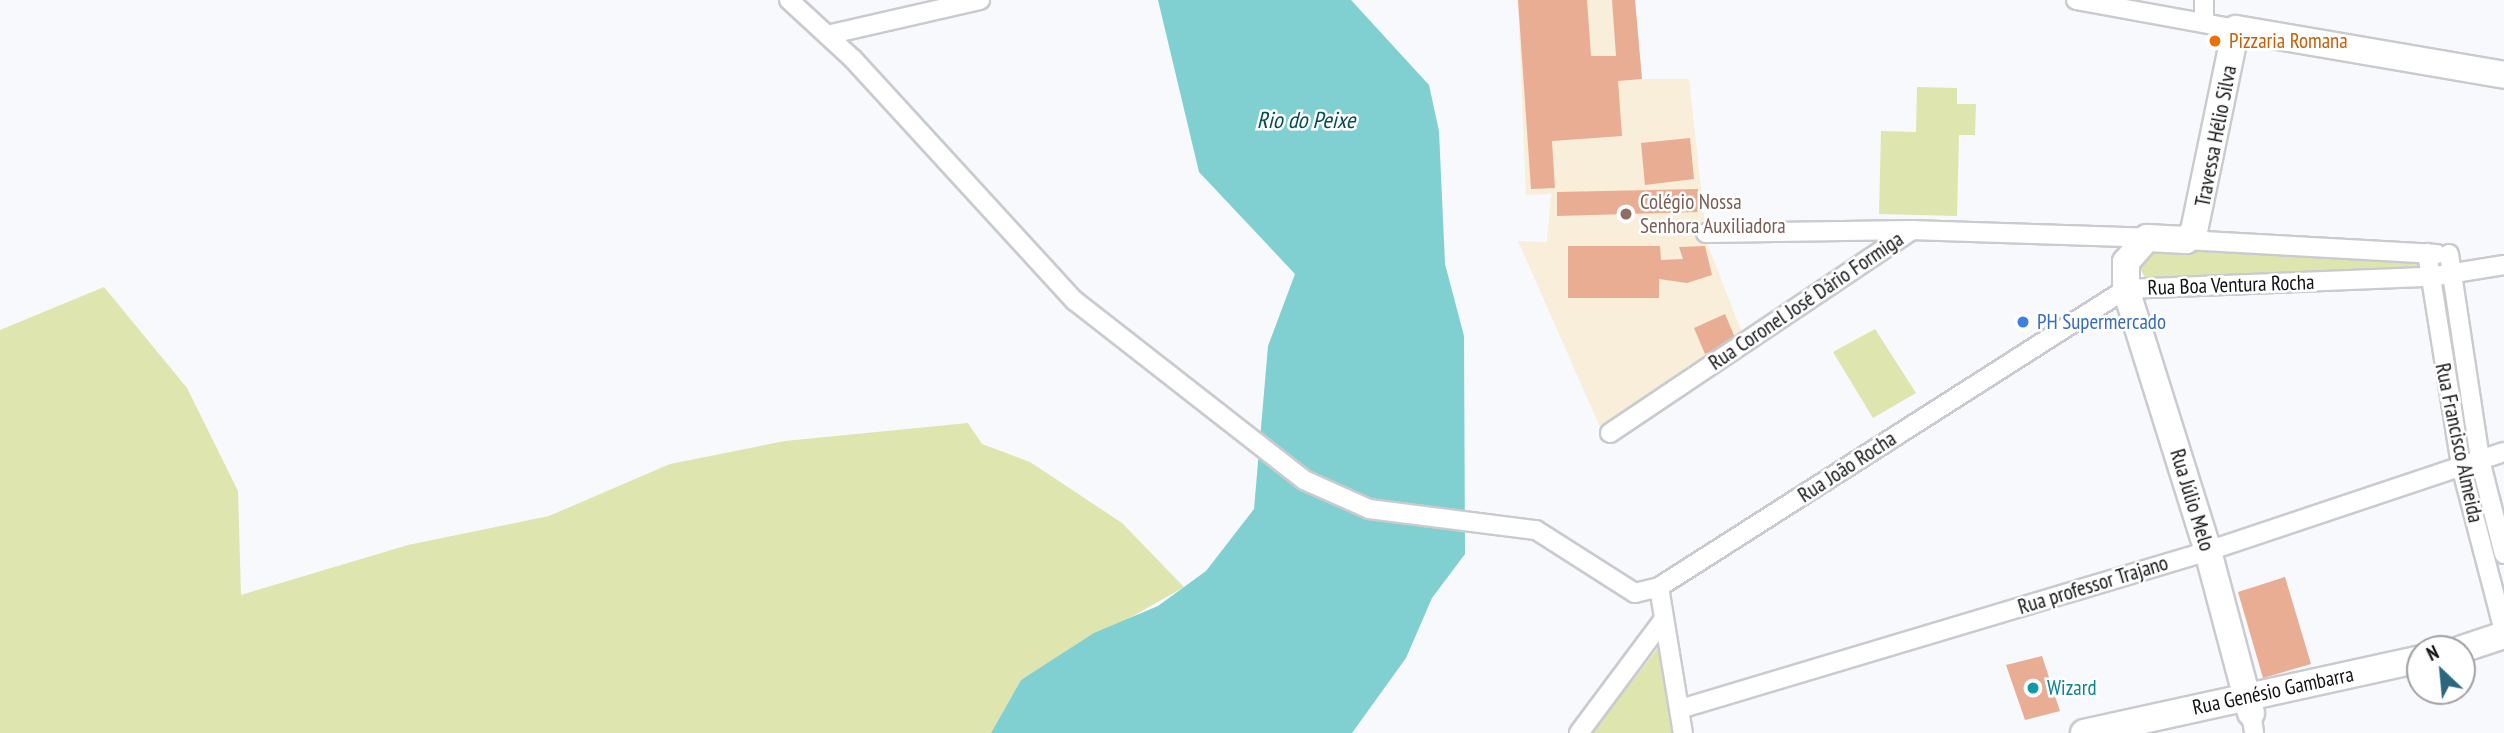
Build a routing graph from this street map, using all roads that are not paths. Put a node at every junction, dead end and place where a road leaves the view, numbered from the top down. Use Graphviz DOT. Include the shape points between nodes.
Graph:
graph roads {
  1 [pos="789,0"];
  2 [pos="980,0"];
  3 [pos="2076,0"];
  4 [pos="2204,0"];
  5 [pos="2204,22"];
  6 [pos="2236,29"];
  7 [pos="827,35"];
  8 [pos="2504,75"];
  9 [pos="1912,230"];
  10 [pos="1706,233"];
  11 [pos="2147,238"];
  12 [pos="2186,240"];
  13 [pos="2427,253"];
  14 [pos="2449,254"];
  15 [pos="2504,265"];
  16 [pos="2476,266"];
  17 [pos="2449,273"];
  18 [pos="2430,276"];
  19 [pos="2126,289"];
  20 [pos="1610,433"];
  21 [pos="2504,452"];
  22 [pos="2480,460"];
  23 [pos="2461,466"];
  24 [pos="2208,551"];
  25 [pos="2504,554"];
  26 [pos="1659,587"];
  27 [pos="1664,619"];
  28 [pos="2504,633"];
  29 [pos="2476,644"];
  30 [pos="2504,651"];
  31 [pos="2476,660"];
  32 [pos="2406,664"];
  33 [pos="2406,678"];
  34 [pos="1680,709"];
  35 [pos="2250,714"];
  36 [pos="1580,733"];
  37 [pos="1682,733"];
  38 [pos="2084,733"];
  39 [pos="2165,733"];
  1 -- 7 [label="street"];
  2 -- 7 [label="street"];
  3 -- 5 [label="street"];
  4 -- 5 [label="street"];
  5 -- 6 [label="street"];
  6 -- 8 [label="street"];
  6 -- 12 [label="street, Travessa Hélio Silva" via="2200,218"];
  7 -- 26 [label="street" via="1075,301 1304,480 1369,509 1508,525 1567,545 1635,593"];
  9 -- 10 [label="street"];
  9 -- 11 [label="street, Rua Coronel José Dário Formiga"];
  9 -- 20 [label="street, Rua Coronel José Dário Formiga"];
  11 -- 12 [label="street, Rua Boa Ventura Rocha"];
  11 -- 19 [label="street, Rua Boa Ventura Rocha" via="2126,262"];
  12 -- 13 [label="street, Rua Boa Ventura Rocha"];
  13 -- 14 [label="street, Rua Boa Ventura Rocha"];
  13 -- 18 [label="street, Rua Francisco Almeida"];
  14 -- 16 [label="street, Rua Boa Ventura Rocha"];
  14 -- 17 [label="street, Rua Francisco Almeida"];
  15 -- 16 [label="street, Rua Boa Ventura Rocha"];
  16 -- 17 [label="street, Rua Boa Ventura Rocha"];
  17 -- 18 [label="street, Rua Boa Ventura Rocha"];
  17 -- 22 [label="street, Rua Francisco Almeida"];
  18 -- 19 [label="street, Rua Boa Ventura Rocha"];
  18 -- 23 [label="street, Rua Francisco Almeida"];
  19 -- 24 [label="street, Rua Júlio Melo"];
  19 -- 26 [label="street, Rua João Rocha"];
  21 -- 22 [label="street, Rua professor Trajano"];
  22 -- 23 [label="street, Rua professor Trajano"];
  22 -- 25 [label="street, Rua Francisco Almeida"];
  23 -- 24 [label="street, Rua professor Trajano"];
  23 -- 28 [label="street, Rua Francisco Almeida"];
  24 -- 34 [label="street, Rua professor Trajano"];
  24 -- 35 [label="street, Rua Júlio Melo"];
  26 -- 27 [label="street"];
  27 -- 34 [label="street"];
  27 -- 36 [label="street"];
  28 -- 29 [label="street"];
  30 -- 31 [label="street"];
  32 -- 35 [label="street, Rua Genésio Gambarra"];
  33 -- 35 [label="street, Rua Genésio Gambarra"];
  34 -- 37 [label="street"];
  35 -- 38 [label="street, Rua Genésio Gambarra"];
  35 -- 39 [label="street, Rua Genésio Gambarra"];
}
